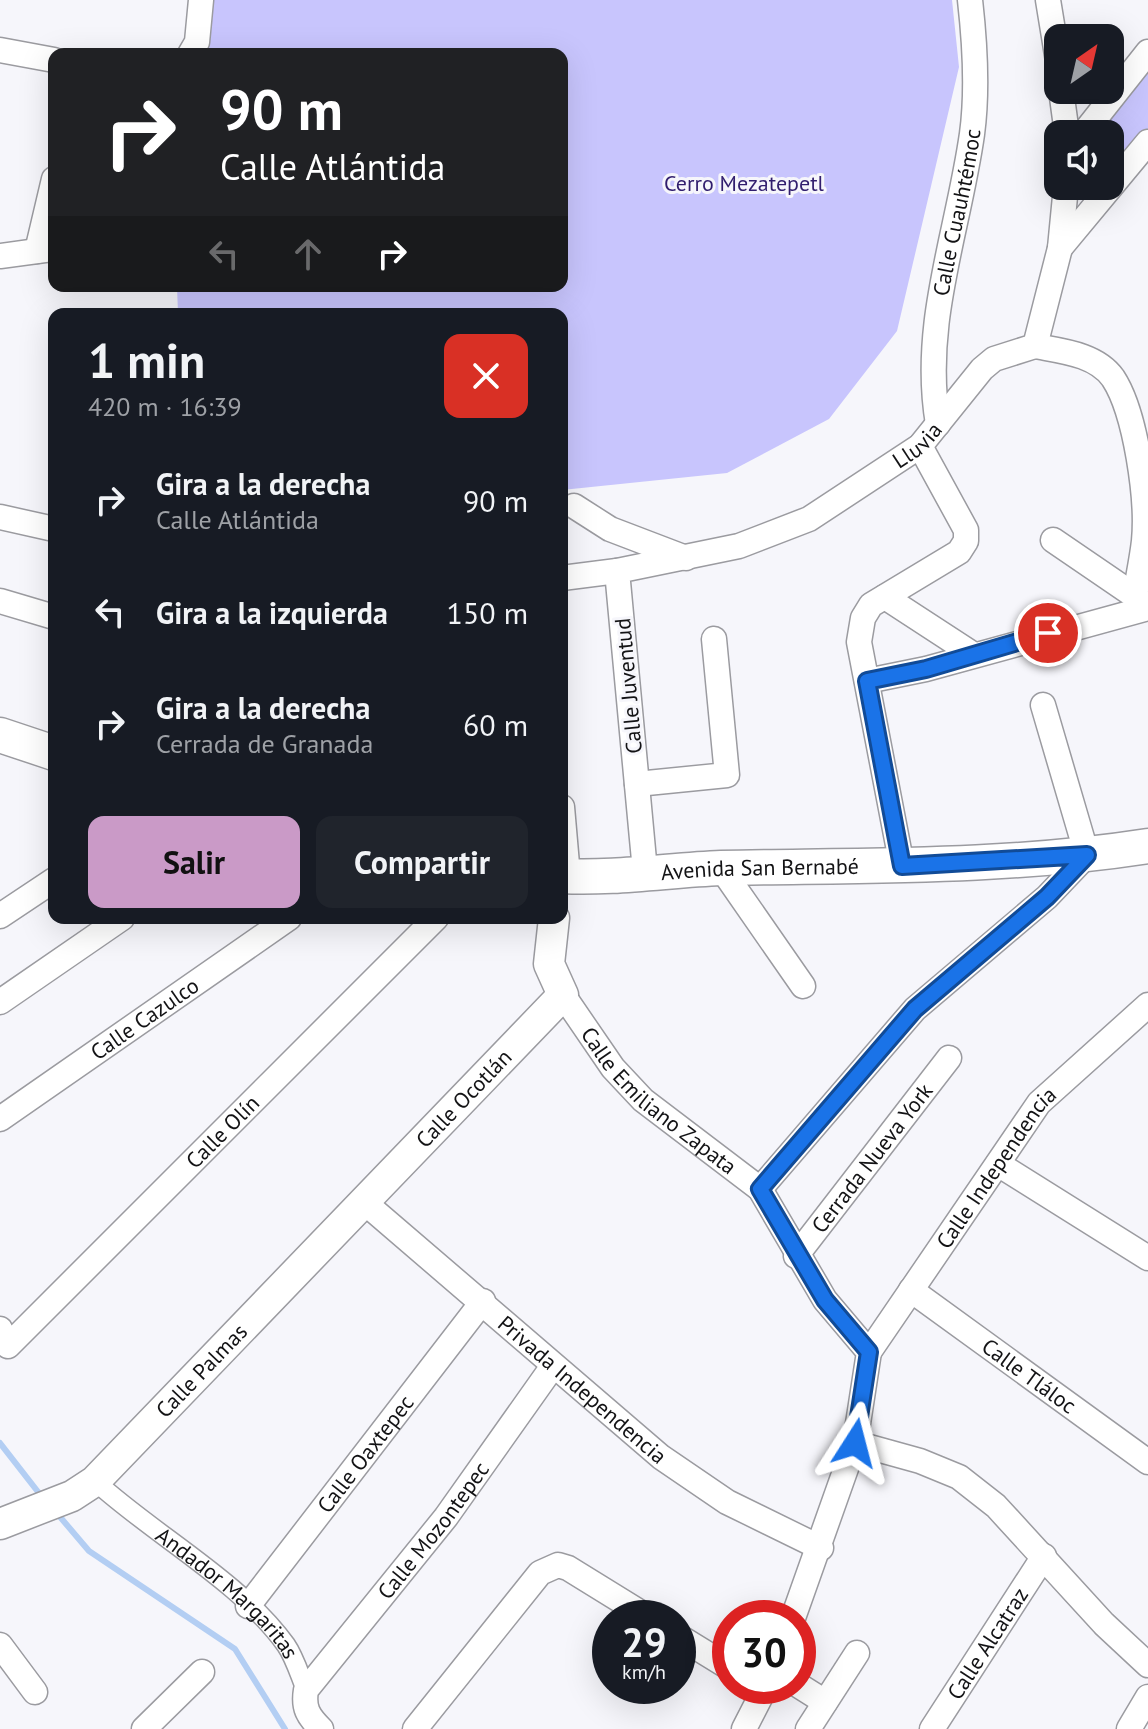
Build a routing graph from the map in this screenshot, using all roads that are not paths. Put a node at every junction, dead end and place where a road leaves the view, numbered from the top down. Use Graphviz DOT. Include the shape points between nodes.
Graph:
graph roads {
  1 [pos="201,0"];
  2 [pos="970,0"];
  3 [pos="1048,0"];
  4 [pos="1052,24"];
  5 [pos="194,48"];
  6 [pos="0,50"];
  7 [pos="1148,52"];
  8 [pos="48,59"];
  9 [pos="1094,120"];
  10 [pos="1148,142"];
  11 [pos="1065,200"];
  12 [pos="48,226"];
  13 [pos="1060,248"];
  14 [pos="45,250"];
  15 [pos="0,256"];
  16 [pos="1035,346"];
  17 [pos="938,424"];
  18 [pos="920,446"];
  19 [pos="574,506"];
  20 [pos="0,517"];
  21 [pos="48,528"];
  22 [pos="1053,540"];
  23 [pos="686,558"];
  24 [pos="617,571"];
  25 [pos="568,577"];
  26 [pos="885,597"];
  27 [pos="0,601"];
  28 [pos="1144,604"];
  29 [pos="48,615"];
  30 [pos="714,639"];
  31 [pos="974,655"];
  32 [pos="867,681"];
  33 [pos="1043,705"];
  34 [pos="0,735"];
  35 [pos="48,751"];
  36 [pos="637,784"];
  37 [pos="1148,846"];
  38 [pos="1087,855"];
  39 [pos="902,866"];
  40 [pos="721,868"];
  41 [pos="645,871"];
  42 [pos="568,881"];
  43 [pos="48,884"];
  44 [pos="0,916"];
  45 [pos="113,924"];
  46 [pos="280,924"];
  47 [pos="430,924"];
  48 [pos="553,924"];
  49 [pos="803,986"];
  50 [pos="563,995"];
  51 [pos="0,1002"];
  52 [pos="1148,1005"];
  53 [pos="949,1058"];
  54 [pos="0,1119"];
  55 [pos="998,1164"];
  56 [pos="760,1189"];
  57 [pos="364,1202"];
  58 [pos="796,1256"];
  59 [pos="1148,1258"];
  60 [pos="911,1290"];
  61 [pos="483,1301"];
  62 [pos="4,1338"];
  63 [pos="869,1352"];
  64 [pos="553,1366"];
  65 [pos="855,1443"];
  66 [pos="1148,1462"];
  67 [pos="84,1488"];
  68 [pos="10,1519"];
  69 [pos="821,1548"];
  70 [pos="1044,1556"];
  71 [pos="620,1600"];
  72 [pos="800,1600"];
  73 [pos="248,1606"];
  74 [pos="0,1645"];
  75 [pos="857,1653"];
  76 [pos="1148,1665"];
  77 [pos="202,1672"];
  78 [pos="306,1690"];
  79 [pos="35,1692"];
  80 [pos="816,1696"];
  81 [pos="1148,1697"];
  82 [pos="825,1702"];
  83 [pos="755,1704"];
  84 [pos="144,1729"];
  85 [pos="321,1729"];
  86 [pos="415,1729"];
  87 [pos="744,1729"];
  88 [pos="808,1729"];
  89 [pos="932,1729"];
  90 [pos="1129,1729"];
  1 -- 5 [label="street"];
  2 -- 17 [label="street, Calle Cuauhtémoc" via="972,134 933,324"];
  3 -- 4 [label="street"];
  6 -- 8 [label="street"];
  7 -- 9 [label="street"];
  10 -- 13 [label="street"];
  11 -- 13 [label="street"];
  12 -- 14 [label="street"];
  13 -- 16 [label="street"];
  14 -- 15 [label="street"];
  16 -- 17 [label="street, Lluvia" via="994,359"];
  16 -- 28 [label="street" via="1090,360 1112,377 1132,426 1144,513"];
  17 -- 18 [label="street, Lluvia"];
  18 -- 23 [label="street, Lluvia" via="809,519 764,538"];
  18 -- 26 [label="street" via="966,530 966,541 959,552"];
  19 -- 23 [label="street" via="610,529"];
  20 -- 21 [label="street"];
  22 -- 28 [label="street"];
  23 -- 24 [label="street"];
  24 -- 25 [label="street"];
  24 -- 36 [label="street, Calle Juventud"];
  26 -- 31 [label="street"];
  26 -- 32 [label="street" via="863,618 859,642"];
  27 -- 29 [label="street"];
  28 -- 31 [label="street"];
  30 -- 36 [label="street" via="727,775"];
  31 -- 32 [label="street"];
  32 -- 39 [label="street"];
  33 -- 38 [label="street"];
  34 -- 35 [label="main road"];
  36 -- 41 [label="street, Calle Juventud"];
  37 -- 38 [label="main road, Avenida San Bernabé"];
  38 -- 39 [label="main road, Avenida San Bernabé"];
  38 -- 56 [label="street" via="1047,897 915,1009"];
  39 -- 40 [label="main road, Avenida San Bernabé"];
  40 -- 41 [label="main road, Avenida San Bernabé"];
  40 -- 49 [label="street"];
  41 -- 42 [label="main road, Avenida San Bernabé"];
  43 -- 44 [label="street"];
  45 -- 51 [label="street"];
  46 -- 54 [label="street, Calle Cazulco"];
  47 -- 62 [label="street, Calle Olín"];
  48 -- 50 [label="street, Calle Emiliano Zapata" via="549,964"];
  50 -- 56 [label="street, Calle Emiliano Zapata" via="613,1068 643,1100"];
  50 -- 57 [label="street, Calle Ocotlán"];
  52 -- 55 [label="street, Calle Independencia" via="1051,1089"];
  53 -- 58 [label="street, Cerrada Nueva York"];
  55 -- 59 [label="street"];
  55 -- 60 [label="street, Calle Independencia"];
  56 -- 58 [label="street, Calle Emiliano Zapata"];
  57 -- 61 [label="street, Privada Independencia"];
  57 -- 67 [label="street, Calle Palmas"];
  58 -- 63 [label="street, Calle Emiliano Zapata"];
  60 -- 63 [label="street, Calle Independencia"];
  60 -- 66 [label="street, Calle Tláloc"];
  61 -- 64 [label="street, Privada Independencia"];
  61 -- 73 [label="street, Calle Oaxtepec"];
  63 -- 65 [label="street"];
  64 -- 69 [label="street, Privada Independencia" via="661,1457 714,1493"];
  64 -- 78 [label="street, Calle Mozontepec" via="446,1517"];
  65 -- 69 [label="street"];
  65 -- 70 [label="street" via="959,1477"];
  67 -- 68 [label="street, Calle Palmas"];
  67 -- 73 [label="street, Andador Margaritas"];
  69 -- 72 [label="street"];
  70 -- 76 [label="street"];
  70 -- 89 [label="street, Calle Alcatraz"];
  71 -- 86 [label="street" via="568,1568 549,1567"];
  73 -- 78 [label="street, Andador Margaritas" via="287,1646"];
  74 -- 79 [label="street"];
  75 -- 82 [label="street"];
  77 -- 84 [label="street"];
  78 -- 85 [label="street, Andador Margaritas" via="309,1717"];
  80 -- 82 [label="street"];
  81 -- 90 [label="street"];
  82 -- 88 [label="street"];
  83 -- 87 [label="street"];
}
